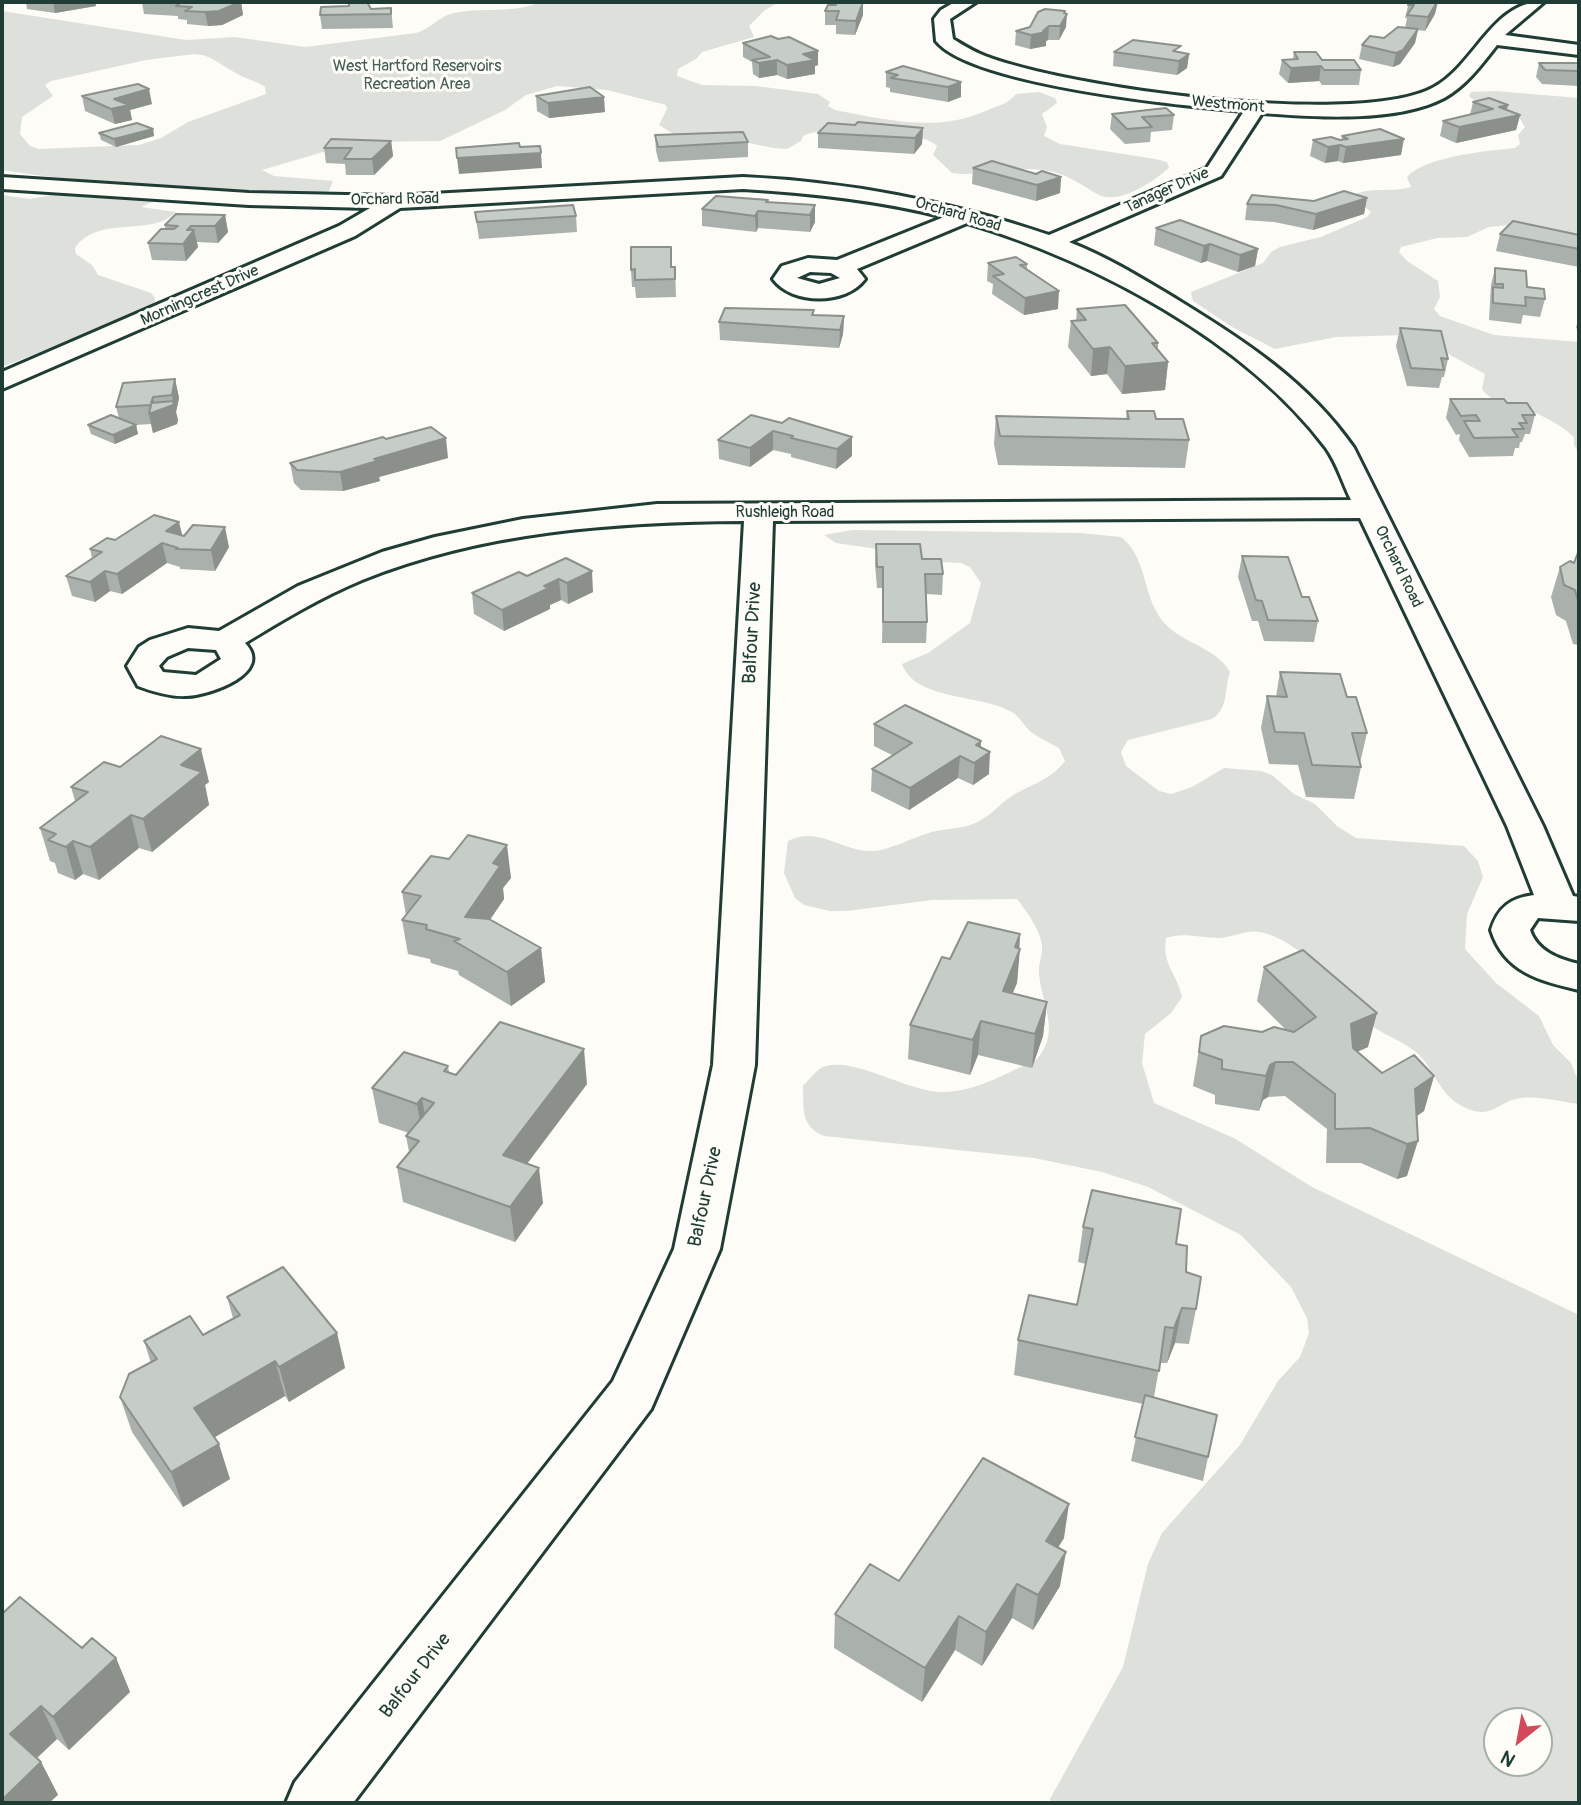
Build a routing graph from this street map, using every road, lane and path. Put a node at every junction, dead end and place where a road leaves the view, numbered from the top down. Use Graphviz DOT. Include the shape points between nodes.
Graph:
graph roads {
  1 [pos="968,2"];
  2 [pos="1536,2"];
  3 [pos="1492,39"];
  4 [pos="1579,50"];
  5 [pos="1256,108"];
  6 [pos="2,183"];
  7 [pos="395,202"];
  8 [pos="965,216"];
  9 [pos="1051,242"];
  10 [pos="839,268"];
  11 [pos="2,381"];
  12 [pos="1370,509"];
  13 [pos="759,513"];
  14 [pos="225,641"];
  15 [pos="1568,907"];
  16 [pos="1579,976"];
  17 [pos="316,1803"];
  1 -- 5 [label="street, Westmont" via="947,13 939,27 948,43 987,63 1065,82"];
  2 -- 3 [label="street, Westmont" via="1507,21"];
  3 -- 4 [label="street"];
  3 -- 5 [label="street, Westmont" via="1460,79 1419,101 1350,110"];
  5 -- 9 [label="street, Tanager Drive" via="1214,172"];
  6 -- 7 [label="street, Orchard Road"];
  7 -- 8 [label="street, Orchard Road" via="789,184 878,195"];
  7 -- 11 [label="street, Morningcrest Drive" via="347,231"];
  8 -- 9 [label="street, Orchard Road"];
  8 -- 10 [label="street"];
  9 -- 12 [label="street, Orchard Road" via="1137,285 1247,353 1296,395 1339,448"];
  12 -- 13 [label="street, Rushleigh Road"];
  12 -- 15 [label="street, Orchard Road"];
  13 -- 14 [label="street, Rushleigh Road" via="657,513 545,523 457,540 375,565 309,593"];
  13 -- 17 [label="street, Balfour Drive" via="734,1065 696,1248 634,1394"];
  15 -- 16 [label="street, Orchard Road" via="1525,909 1514,916 1509,936 1528,959"];
}
